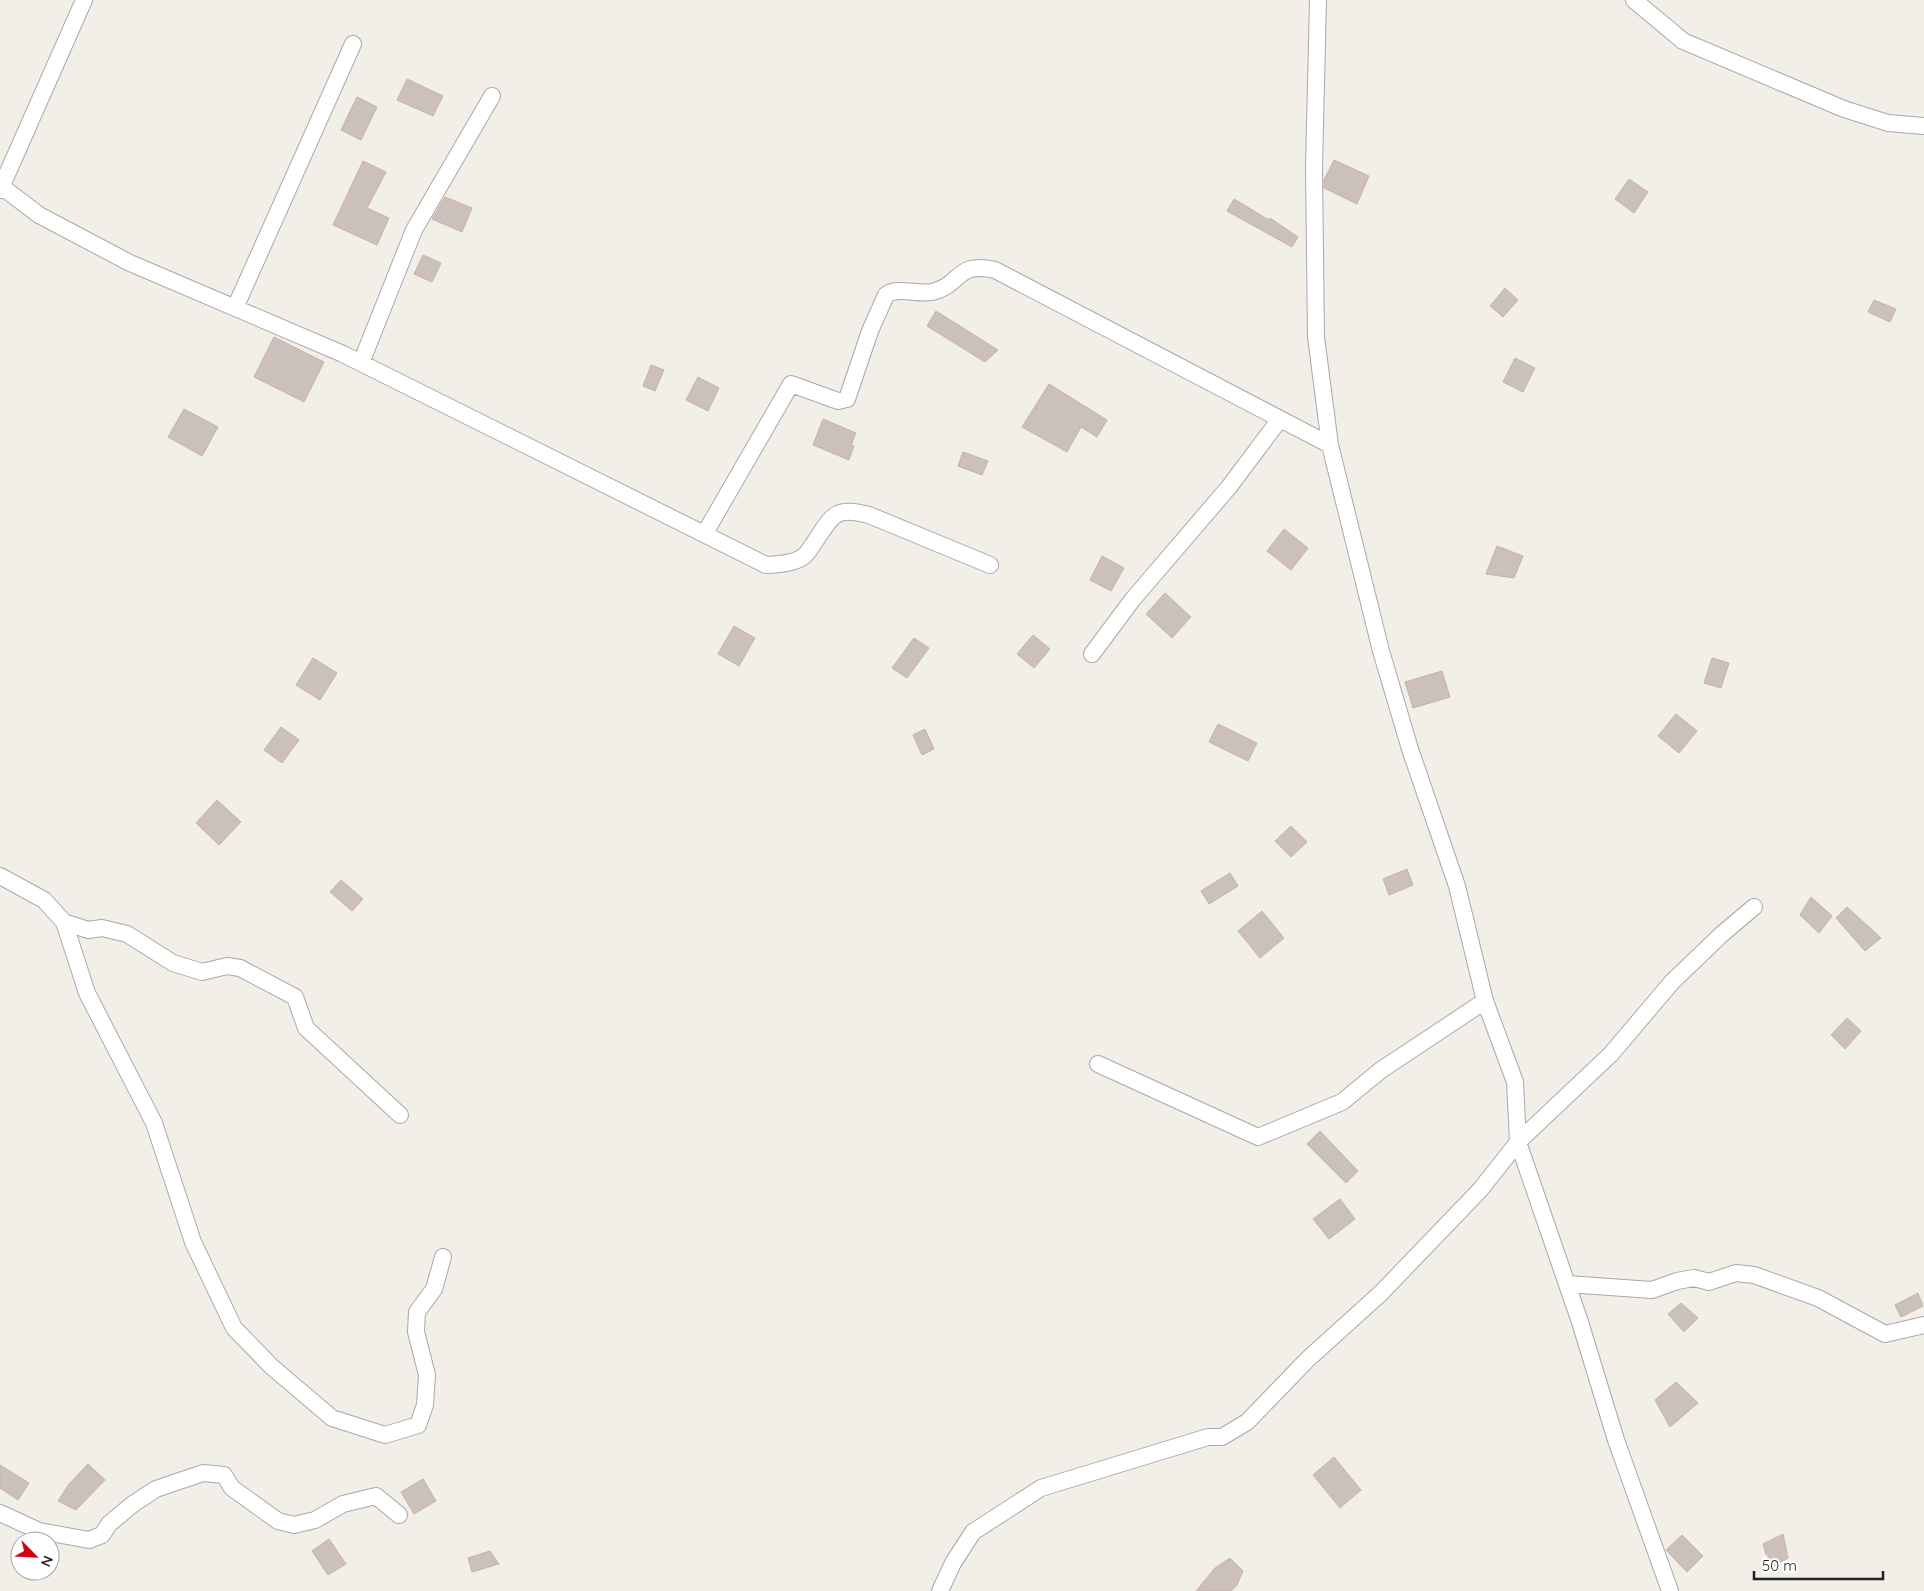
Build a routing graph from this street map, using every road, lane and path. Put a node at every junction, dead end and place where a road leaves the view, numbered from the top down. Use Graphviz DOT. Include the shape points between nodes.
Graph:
graph roads {
  1 [pos="84,0"];
  2 [pos="1318,0"];
  3 [pos="1634,0"];
  4 [pos="353,44"];
  5 [pos="492,96"];
  6 [pos="1924,126"];
  7 [pos="1,189"];
  8 [pos="236,308"];
  9 [pos="361,363"];
  10 [pos="1280,419"];
  11 [pos="1330,445"];
  12 [pos="705,533"];
  13 [pos="990,565"];
  14 [pos="1092,654"];
  15 [pos="0,876"];
  16 [pos="1754,906"];
  17 [pos="64,922"];
  18 [pos="1485,1001"];
  19 [pos="1098,1064"];
  20 [pos="400,1115"];
  21 [pos="1518,1142"];
  22 [pos="443,1257"];
  23 [pos="1567,1284"];
  24 [pos="1924,1325"];
  25 [pos="0,1513"];
  26 [pos="399,1515"];
  27 [pos="940,1591"];
  28 [pos="1670,1591"];
  1 -- 7 [label="street"];
  2 -- 11 [label="street" via="1314,176 1316,337"];
  3 -- 6 [label="street" via="1683,41 1844,109 1888,123"];
  4 -- 8 [label="street"];
  5 -- 9 [label="street" via="414,230"];
  7 -- 8 [label="street" via="39,216 130,263"];
  8 -- 9 [label="street"];
  9 -- 12 [label="street"];
  10 -- 11 [label="street"];
  10 -- 12 [label="street" via="996,270 978,266 934,291 917,294 897,291 886,296 847,398 838,401 791,384"];
  10 -- 14 [label="street" via="1229,487 1133,599"];
  11 -- 18 [label="street" via="1381,651 1410,749 1457,886"];
  12 -- 13 [label="street" via="766,564 789,563 805,555 829,520 848,509"];
  15 -- 17 [label="street" via="44,900"];
  16 -- 21 [label="street" via="1672,982 1610,1054"];
  17 -- 20 [label="street" via="88,930 102,928 127,934 173,962 202,972 227,966 240,968 295,997 306,1028"];
  17 -- 22 [label="street" via="87,993 154,1123 193,1242 234,1328 272,1367 332,1418 385,1435 418,1424 425,1405 427,1375 416,1332 416,1312 434,1290"];
  18 -- 19 [label="street" via="1381,1070 1342,1102 1258,1137"];
  18 -- 21 [label="street" via="1516,1082"];
  21 -- 23 [label="street"];
  21 -- 27 [label="street" via="1480,1190 1381,1293 1308,1359 1247,1422 1222,1437 1208,1437 1042,1488 973,1532"];
  23 -- 24 [label="street" via="1652,1290 1677,1280 1694,1278 1708,1282 1736,1273 1754,1275 1818,1298 1885,1334"];
  23 -- 28 [label="street" via="1616,1440"];
  25 -- 26 [label="street" via="39,1531 89,1540 102,1535 109,1524 132,1504 156,1489 203,1473 224,1475 232,1488 278,1521 294,1524 315,1520 343,1504 376,1496"];
}
